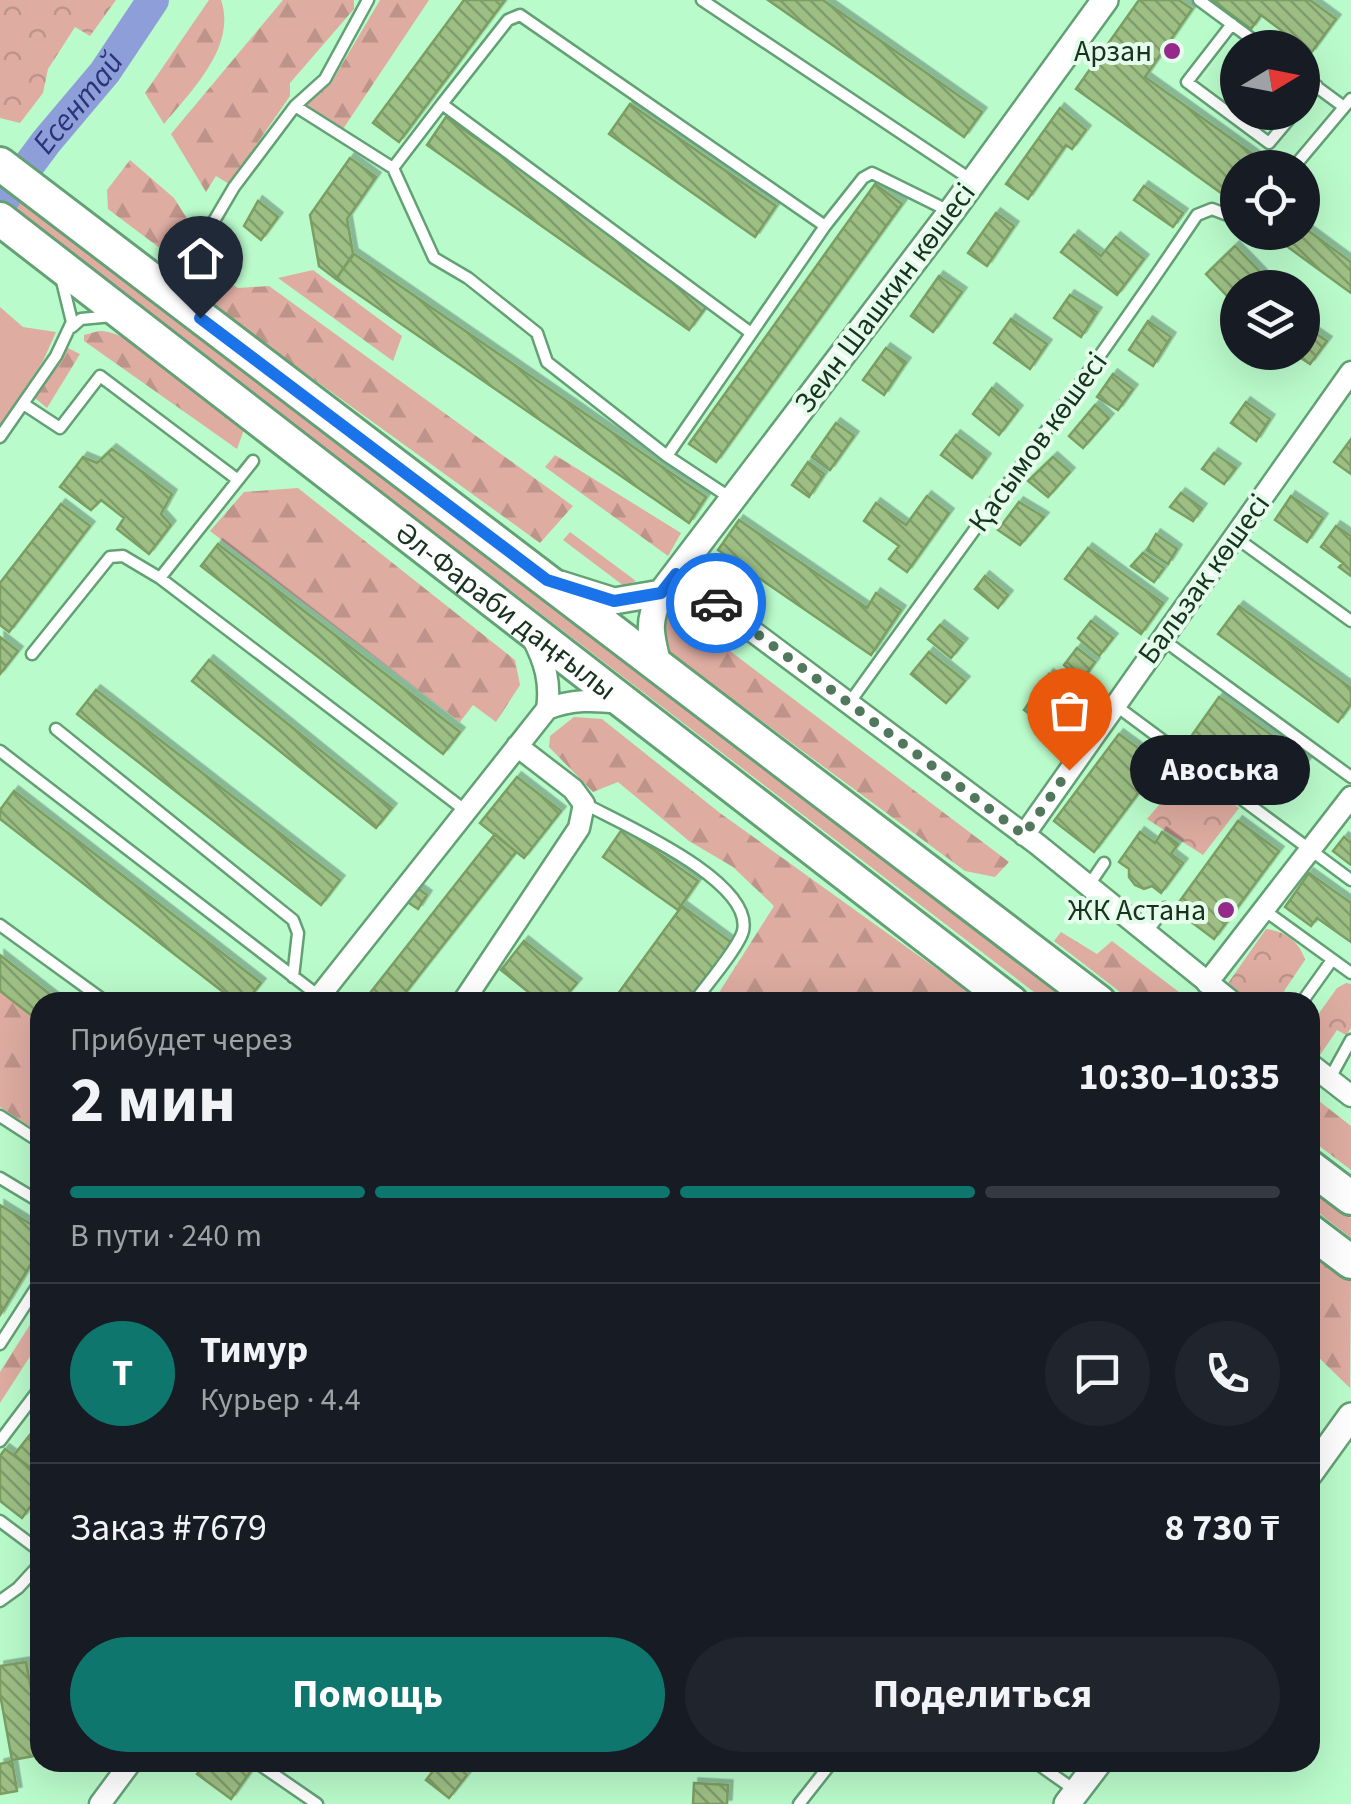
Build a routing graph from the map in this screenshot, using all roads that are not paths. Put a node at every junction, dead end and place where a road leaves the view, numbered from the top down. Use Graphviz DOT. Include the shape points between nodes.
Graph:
graph roads {
  1 [pos="368,0"];
  2 [pos="702,0"];
  3 [pos="1106,0"];
  4 [pos="1199,0"];
  5 [pos="1232,24"];
  6 [pos="1227,30"];
  7 [pos="1240,30"];
  8 [pos="1220,39"];
  9 [pos="1320,88"];
  10 [pos="1347,103"];
  11 [pos="442,104"];
  12 [pos="295,106"];
  13 [pos="1220,107"];
  14 [pos="1250,130"];
  15 [pos="1280,130"];
  16 [pos="1308,150"];
  17 [pos="0,164"];
  18 [pos="393,168"];
  19 [pos="974,182"];
  20 [pos="951,212"];
  21 [pos="1220,212"];
  22 [pos="0,219"];
  23 [pos="825,226"];
  24 [pos="47,255"];
  25 [pos="170,294"];
  26 [pos="126,315"];
  27 [pos="68,331"];
  28 [pos="752,332"];
  29 [pos="1351,373"];
  30 [pos="25,405"];
  31 [pos="0,437"];
  32 [pos="668,456"];
  33 [pos="252,461"];
  34 [pos="238,480"];
  35 [pos="733,500"];
  36 [pos="1235,537"];
  37 [pos="160,578"];
  38 [pos="547,580"];
  39 [pos="669,584"];
  40 [pos="1351,620"];
  41 [pos="526,627"];
  42 [pos="1162,639"];
  43 [pos="32,654"];
  44 [pos="659,668"];
  45 [pos="850,702"];
  46 [pos="623,703"];
  47 [pos="1114,704"];
  48 [pos="547,709"];
  49 [pos="56,729"];
  50 [pos="517,746"];
  51 [pos="0,751"];
  52 [pos="1351,777"];
  53 [pos="1351,797"];
  54 [pos="584,804"];
  55 [pos="466,811"];
  56 [pos="1024,835"];
  57 [pos="1309,850"];
  58 [pos="1104,863"];
  59 [pos="1351,880"];
  60 [pos="1089,885"];
  61 [pos="1165,908"];
  62 [pos="1263,910"];
  63 [pos="0,924"];
  64 [pos="1146,932"];
  65 [pos="1332,960"];
  66 [pos="1351,973"];
  67 [pos="293,977"];
  68 [pos="1207,983"];
  69 [pos="92,992"];
  70 [pos="309,992"];
  71 [pos="323,992"];
  72 [pos="471,992"];
  73 [pos="701,992"];
  74 [pos="998,992"];
  75 [pos="1086,992"];
  76 [pos="1219,992"];
  77 [pos="1309,992"];
  78 [pos="1351,1040"];
  79 [pos="1320,1072"];
  80 [pos="1329,1079"];
  81 [pos="1351,1096"];
  82 [pos="0,1116"];
  83 [pos="30,1136"];
  84 [pos="1320,1175"];
  85 [pos="0,1178"];
  86 [pos="30,1196"];
  87 [pos="1351,1198"];
  88 [pos="1320,1239"];
  89 [pos="1351,1262"];
  90 [pos="30,1298"];
  91 [pos="0,1344"];
  92 [pos="30,1401"];
  93 [pos="1351,1416"];
  94 [pos="0,1441"];
  95 [pos="1320,1459"];
  96 [pos="0,1521"];
  97 [pos="30,1544"];
  98 [pos="30,1575"];
  99 [pos="0,1601"];
  100 [pos="124,1772"];
  101 [pos="271,1772"];
  102 [pos="824,1772"];
  103 [pos="1045,1772"];
  104 [pos="1092,1772"];
  105 [pos="1072,1798"];
  106 [pos="100,1804"];
  107 [pos="318,1804"];
  108 [pos="799,1804"];
  1 -- 12 [label="lane" via="325,79"];
  2 -- 19 [label="lane"];
  3 -- 19 [label="street, Зеин Шашкин көшесі"];
  4 -- 5 [label="lane"];
  5 -- 6 [label="lane"];
  5 -- 7 [label="lane"];
  8 -- 13 [label="lane" via="1186,82"];
  9 -- 10 [label="lane"];
  10 -- 16 [label="lane"];
  11 -- 18 [label="lane"];
  11 -- 23 [label="lane" via="508,20 520,15"];
  11 -- 28 [label="lane"];
  12 -- 18 [label="lane"];
  12 -- 25 [label="lane" via="234,187"];
  14 -- 15 [label="lane" via="1269,144"];
  17 -- 25 [label="main road"];
  18 -- 32 [label="lane" via="434,258 538,332 547,362"];
  19 -- 20 [label="street, Зеин Шашкин көшесі"];
  20 -- 23 [label="lane" via="872,173"];
  20 -- 35 [label="street, Зеин Шашкин көшесі"];
  21 -- 45 [label="lane, Қасымов көшесі" via="1197,216"];
  22 -- 24 [label="main road, Әл-Фараби даңғылы"];
  23 -- 28 [label="lane"];
  24 -- 26 [label="main road, Әл-Фараби даңғылы"];
  24 -- 27 [label="lane" via="71,312"];
  25 -- 38 [label="main road, Әл-Фараби даңғылы"];
  26 -- 27 [label="lane" via="81,319"];
  26 -- 41 [label="main road, Әл-Фараби даңғылы"];
  27 -- 30 [label="lane"];
  28 -- 32 [label="lane"];
  29 -- 36 [label="street, Бальзак көшесі"];
  30 -- 31 [label="lane"];
  30 -- 34 [label="lane" via="60,428 100,376"];
  32 -- 35 [label="lane"];
  33 -- 34 [label="lane"];
  34 -- 37 [label="lane"];
  35 -- 39 [label="street, Зеин Шашкин көшесі"];
  36 -- 40 [label="lane"];
  36 -- 42 [label="street, Бальзак көшесі"];
  37 -- 43 [label="lane" via="123,556 110,557"];
  37 -- 55 [label="lane"];
  38 -- 39 [label="street" via="614,601"];
  38 -- 44 [label="main road, Әл-Фараби даңғылы"];
  39 -- 44 [label="street, Зеин Шашкин көшесі" via="650,615"];
  39 -- 45 [label="street"];
  41 -- 46 [label="main road, Әл-Фараби даңғылы"];
  41 -- 48 [label="street" via="546,671"];
  42 -- 47 [label="street, Бальзак көшесі"];
  42 -- 52 [label="lane"];
  44 -- 75 [label="main road, Әл-Фараби даңғылы"];
  45 -- 56 [label="street"];
  46 -- 48 [label="street" via="582,700"];
  46 -- 74 [label="main road, Әл-Фараби даңғылы"];
  47 -- 56 [label="street, Бальзак көшесі"];
  47 -- 57 [label="lane"];
  48 -- 50 [label="street"];
  49 -- 67 [label="lane" via="293,920"];
  50 -- 54 [label="street"];
  50 -- 55 [label="street"];
  51 -- 67 [label="lane"];
  53 -- 57 [label="street"];
  54 -- 72 [label="street" via="579,828"];
  54 -- 73 [label="lane" via="692,863 735,899 741,936"];
  55 -- 71 [label="street"];
  56 -- 60 [label="street"];
  57 -- 59 [label="lane"];
  57 -- 62 [label="street"];
  58 -- 60 [label="lane"];
  60 -- 64 [label="street"];
  61 -- 64 [label="lane"];
  62 -- 65 [label="lane"];
  62 -- 68 [label="street"];
  63 -- 69 [label="lane"];
  64 -- 68 [label="street"];
  65 -- 66 [label="lane"];
  65 -- 77 [label="lane"];
  67 -- 70 [label="lane"];
  68 -- 76 [label="street"];
  78 -- 80 [label="lane"];
  79 -- 80 [label="street"];
  80 -- 81 [label="street"];
  82 -- 83 [label="lane"];
  84 -- 87 [label="main road"];
  85 -- 86 [label="lane"];
  88 -- 89 [label="main road"];
  90 -- 91 [label="lane"];
  92 -- 94 [label="lane"];
  93 -- 95 [label="street"];
  96 -- 97 [label="lane"];
  98 -- 99 [label="lane"];
  100 -- 106 [label="street"];
  101 -- 107 [label="lane"];
  102 -- 108 [label="lane"];
  103 -- 105 [label="lane"];
  104 -- 105 [label="street"];
}
